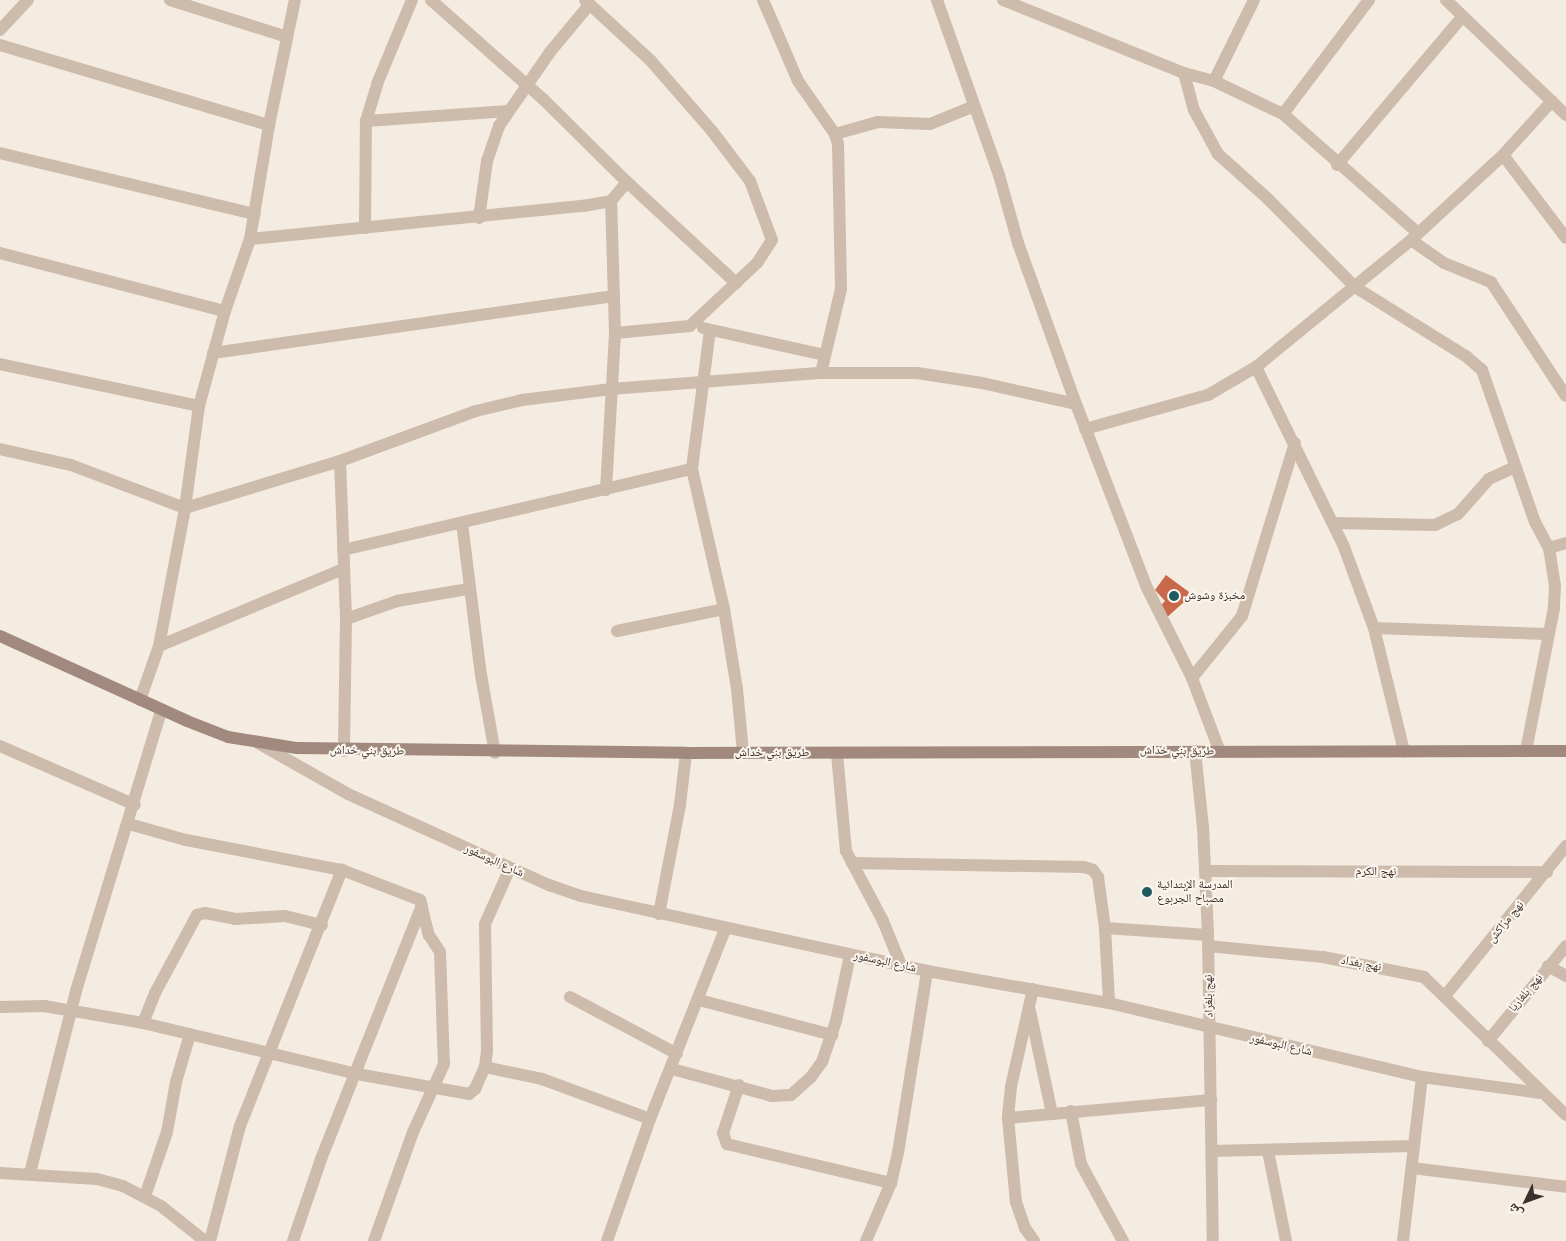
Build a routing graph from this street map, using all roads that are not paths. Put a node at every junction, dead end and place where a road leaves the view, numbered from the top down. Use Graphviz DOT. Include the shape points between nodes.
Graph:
graph roads {
  1 [pos="28,0"];
  2 [pos="170,0"];
  3 [pos="295,0"];
  4 [pos="412,0"];
  5 [pos="432,0"];
  6 [pos="763,0"];
  7 [pos="937,0"];
  8 [pos="1004,0"];
  9 [pos="1254,0"];
  10 [pos="1369,0"];
  11 [pos="1446,0"];
  12 [pos="587,3"];
  13 [pos="1462,18"];
  14 [pos="0,30"];
  15 [pos="287,38"];
  16 [pos="0,44"];
  17 [pos="1184,72"];
  18 [pos="1214,81"];
  19 [pos="528,85"];
  20 [pos="1552,101"];
  21 [pos="974,106"];
  22 [pos="509,111"];
  23 [pos="1283,114"];
  24 [pos="1566,115"];
  25 [pos="366,121"];
  26 [pos="269,125"];
  27 [pos="835,134"];
  28 [pos="0,153"];
  29 [pos="1504,155"];
  30 [pos="1337,165"];
  31 [pos="627,182"];
  32 [pos="611,201"];
  33 [pos="255,214"];
  34 [pos="479,218"];
  35 [pos="365,228"];
  36 [pos="1414,237"];
  37 [pos="1566,238"];
  38 [pos="250,239"];
  39 [pos="0,254"];
  40 [pos="736,283"];
  41 [pos="1355,287"];
  42 [pos="614,296"];
  43 [pos="225,311"];
  44 [pos="690,326"];
  45 [pos="710,330"];
  46 [pos="615,333"];
  47 [pos="213,353"];
  48 [pos="825,355"];
  49 [pos="0,364"];
  50 [pos="1256,367"];
  51 [pos="821,373"];
  52 [pos="702,384"];
  53 [pos="611,389"];
  54 [pos="1564,390"];
  55 [pos="1076,404"];
  56 [pos="199,406"];
  57 [pos="1085,428"];
  58 [pos="1295,443"];
  59 [pos="0,449"];
  60 [pos="340,461"];
  61 [pos="1515,468"];
  62 [pos="692,469"];
  63 [pos="606,490"];
  64 [pos="184,508"];
  65 [pos="462,523"];
  66 [pos="1334,523"];
  67 [pos="1566,543"];
  68 [pos="1549,548"];
  69 [pos="343,550"];
  70 [pos="343,569"];
  71 [pos="469,589"];
  72 [pos="724,609"];
  73 [pos="346,619"];
  74 [pos="1374,628"];
  75 [pos="617,631"];
  76 [pos="1547,634"];
  77 [pos="0,636"];
  78 [pos="159,646"];
  79 [pos="1192,678"];
  80 [pos="140,700"];
  81 [pos="162,710"];
  82 [pos="258,743"];
  83 [pos="0,746"];
  84 [pos="344,751"];
  85 [pos="1195,751"];
  86 [pos="1404,751"];
  87 [pos="1526,751"];
  88 [pos="1566,751"];
  89 [pos="1220,752"];
  90 [pos="495,753"];
  91 [pos="686,753"];
  92 [pos="743,753"];
  93 [pos="837,754"];
  94 [pos="135,805"];
  95 [pos="129,824"];
  96 [pos="1566,846"];
  97 [pos="852,864"];
  98 [pos="510,868"];
  99 [pos="342,870"];
  100 [pos="1205,871"];
  101 [pos="1547,872"];
  102 [pos="422,905"];
  103 [pos="659,914"];
  104 [pos="322,925"];
  105 [pos="1105,928"];
  106 [pos="725,930"];
  107 [pos="1208,940"];
  108 [pos="1566,946"];
  109 [pos="850,955"];
  110 [pos="901,965"];
  111 [pos="1548,966"];
  112 [pos="927,971"];
  113 [pos="1566,976"];
  114 [pos="1034,990"];
  115 [pos="1445,996"];
  116 [pos="570,997"];
  117 [pos="699,1000"];
  118 [pos="1109,1002"];
  119 [pos="0,1007"];
  120 [pos="1030,1007"];
  121 [pos="73,1012"];
  122 [pos="143,1024"];
  123 [pos="1210,1028"];
  124 [pos="190,1034"];
  125 [pos="832,1034"];
  126 [pos="1488,1041"];
  127 [pos="270,1052"];
  128 [pos="677,1054"];
  129 [pos="485,1068"];
  130 [pos="672,1069"];
  131 [pos="357,1074"];
  132 [pos="1422,1077"];
  133 [pos="739,1085"];
  134 [pos="434,1087"];
  135 [pos="1540,1093"];
  136 [pos="1211,1100"];
  137 [pos="1071,1111"];
  138 [pos="1052,1114"];
  139 [pos="1566,1115"];
  140 [pos="650,1118"];
  141 [pos="1008,1118"];
  142 [pos="1413,1146"];
  143 [pos="1213,1151"];
  144 [pos="1268,1151"];
  145 [pos="1412,1168"];
  146 [pos="0,1173"];
  147 [pos="30,1173"];
  148 [pos="891,1183"];
  149 [pos="1566,1187"];
  150 [pos="145,1196"];
  151 [pos="205,1241"];
  152 [pos="210,1241"];
  153 [pos="293,1241"];
  154 [pos="374,1241"];
  155 [pos="607,1241"];
  156 [pos="866,1241"];
  157 [pos="1034,1241"];
  158 [pos="1122,1241"];
  159 [pos="1213,1241"];
  160 [pos="1286,1241"];
  161 [pos="1403,1241"];
  1 -- 14 [label="street"];
  2 -- 15 [label="street"];
  3 -- 15 [label="street"];
  4 -- 25 [label="street" via="377,84"];
  5 -- 19 [label="street"];
  6 -- 27 [label="street" via="798,81"];
  7 -- 21 [label="street"];
  8 -- 17 [label="street"];
  9 -- 18 [label="street"];
  10 -- 23 [label="street"];
  11 -- 13 [label="street"];
  12 -- 19 [label="street"];
  12 -- 40 [label="street" via="686,98 756,192 772,243"];
  13 -- 20 [label="street"];
  13 -- 30 [label="street"];
  15 -- 26 [label="street"];
  16 -- 26 [label="street"];
  17 -- 18 [label="street"];
  17 -- 41 [label="street" via="1194,110 1218,154 1268,199"];
  18 -- 23 [label="street"];
  19 -- 22 [label="street"];
  19 -- 31 [label="street"];
  20 -- 24 [label="street"];
  20 -- 29 [label="street"];
  21 -- 27 [label="street" via="930,124 878,122"];
  21 -- 55 [label="street" via="999,175 1018,243"];
  22 -- 25 [label="street"];
  22 -- 34 [label="street" via="490,151"];
  23 -- 30 [label="street"];
  25 -- 35 [label="street"];
  26 -- 33 [label="street"];
  27 -- 48 [label="street" via="838,144 841,289"];
  28 -- 33 [label="street"];
  29 -- 36 [label="street"];
  29 -- 37 [label="street"];
  30 -- 36 [label="street"];
  31 -- 32 [label="street"];
  31 -- 40 [label="street"];
  32 -- 34 [label="street"];
  32 -- 42 [label="street"];
  33 -- 38 [label="street"];
  34 -- 35 [label="street"];
  35 -- 38 [label="street"];
  36 -- 41 [label="street"];
  36 -- 54 [label="street" via="1444,263 1491,282"];
  38 -- 43 [label="street"];
  39 -- 43 [label="street"];
  40 -- 44 [label="street"];
  41 -- 50 [label="street"];
  41 -- 61 [label="street" via="1476,363 1485,378"];
  42 -- 46 [label="street"];
  42 -- 47 [label="street"];
  43 -- 47 [label="street"];
  44 -- 45 [label="street"];
  44 -- 46 [label="street"];
  45 -- 48 [label="street"];
  45 -- 52 [label="street"];
  46 -- 53 [label="street"];
  47 -- 56 [label="street"];
  48 -- 51 [label="street"];
  49 -- 56 [label="street"];
  50 -- 57 [label="street" via="1208,394"];
  50 -- 58 [label="street"];
  51 -- 52 [label="street"];
  51 -- 55 [label="street" via="946,376"];
  52 -- 53 [label="street"];
  52 -- 62 [label="street"];
  53 -- 60 [label="street" via="522,400 476,411"];
  53 -- 63 [label="street"];
  55 -- 57 [label="street"];
  56 -- 64 [label="street"];
  57 -- 79 [label="street" via="1147,588"];
  58 -- 66 [label="street"];
  58 -- 79 [label="street" via="1242,616"];
  59 -- 64 [label="street" via="71,465"];
  60 -- 64 [label="street"];
  60 -- 69 [label="street"];
  61 -- 66 [label="street" via="1489,479 1458,514 1435,525"];
  61 -- 68 [label="street" via="1535,522"];
  62 -- 63 [label="street"];
  62 -- 72 [label="street"];
  63 -- 65 [label="street"];
  64 -- 78 [label="street"];
  65 -- 69 [label="street"];
  65 -- 71 [label="street"];
  66 -- 74 [label="street"];
  67 -- 68 [label="street"];
  68 -- 76 [label="street" via="1555,586"];
  69 -- 70 [label="street"];
  70 -- 73 [label="street"];
  70 -- 78 [label="street"];
  71 -- 73 [label="street" via="397,601"];
  71 -- 90 [label="street"];
  72 -- 75 [label="street"];
  72 -- 92 [label="street"];
  73 -- 84 [label="street"];
  74 -- 76 [label="street"];
  74 -- 86 [label="street"];
  76 -- 87 [label="street"];
  77 -- 80 [label="main road, طريق بني خداش"];
  78 -- 80 [label="street"];
  79 -- 89 [label="street"];
  80 -- 81 [label="main road, طريق بني خداش"];
  81 -- 82 [label="main road, طريق بني خداش" via="228,736"];
  81 -- 94 [label="street"];
  82 -- 84 [label="main road, طريق بني خداش"];
  82 -- 98 [label="street, شارع البوسفور" via="348,794"];
  83 -- 94 [label="street"];
  84 -- 90 [label="main road, طريق بني خداش"];
  85 -- 89 [label="main road, طريق بني خداش"];
  85 -- 93 [label="main road, طريق بني خداش"];
  85 -- 100 [label="street, نهج بلغراد"];
  86 -- 87 [label="main road, طريق بني خداش"];
  86 -- 89 [label="main road, طريق بني خداش"];
  87 -- 88 [label="main road, طريق بني خداش"];
  90 -- 91 [label="main road, طريق بني خداش"];
  91 -- 92 [label="main road, طريق بني خداش"];
  91 -- 103 [label="street" via="680,805"];
  92 -- 93 [label="main road, طريق بني خداش"];
  93 -- 97 [label="street" via="845,843"];
  94 -- 95 [label="street"];
  95 -- 99 [label="street" via="186,840"];
  95 -- 121 [label="street" via="98,918"];
  96 -- 101 [label="street, نهج مرّاكش"];
  97 -- 105 [label="street" via="1089,868 1098,877"];
  97 -- 110 [label="street" via="883,922"];
  98 -- 103 [label="street, شارع البوسفور" via="582,896"];
  98 -- 129 [label="street" via="489,911 484,936 489,1025"];
  99 -- 102 [label="street" via="412,895"];
  99 -- 104 [label="street"];
  100 -- 101 [label="street, نهج الكرم"];
  100 -- 107 [label="street, نهج بلغراد"];
  101 -- 115 [label="street, نهج مرّاكش"];
  102 -- 131 [label="street"];
  102 -- 134 [label="street" via="429,935 440,952 442,966 444,1064"];
  103 -- 106 [label="street, شارع البوسفور"];
  104 -- 122 [label="street" via="285,916 234,919 205,913 197,916 154,993"];
  104 -- 127 [label="street"];
  105 -- 107 [label="street, نهج بغداد"];
  105 -- 118 [label="street"];
  106 -- 109 [label="street, شارع البوسفور"];
  106 -- 117 [label="street"];
  107 -- 115 [label="street, نهج بغداد" via="1384,967 1424,977"];
  107 -- 123 [label="street, نهج بلغراد"];
  108 -- 111 [label="street, نهج بلغاريا"];
  109 -- 110 [label="street, شارع البوسفور"];
  109 -- 125 [label="street"];
  110 -- 112 [label="street, شارع البوسفور"];
  111 -- 113 [label="street"];
  111 -- 126 [label="street, نهج بلغاريا"];
  112 -- 114 [label="street, شارع البوسفور"];
  112 -- 148 [label="street"];
  114 -- 118 [label="street, شارع البوسفور"];
  114 -- 120 [label="street"];
  115 -- 126 [label="street, نهج بغداد"];
  116 -- 128 [label="street"];
  117 -- 125 [label="street"];
  117 -- 128 [label="street"];
  118 -- 123 [label="street, شارع البوسفور"];
  119 -- 121 [label="street" via="19,1004"];
  120 -- 138 [label="street"];
  120 -- 141 [label="street" via="1011,1087"];
  121 -- 122 [label="street"];
  121 -- 147 [label="street"];
  122 -- 124 [label="street"];
  123 -- 132 [label="street, شارع البوسفور"];
  123 -- 136 [label="street, نهج بلغراد"];
  124 -- 127 [label="street"];
  124 -- 150 [label="street" via="176,1082 168,1132"];
  125 -- 133 [label="street" via="818,1069 791,1095 772,1096"];
  126 -- 135 [label="street, نهج بغداد"];
  127 -- 131 [label="street"];
  127 -- 152 [label="street" via="240,1126"];
  128 -- 130 [label="street"];
  129 -- 134 [label="street" via="469,1094"];
  129 -- 140 [label="street" via="542,1079"];
  130 -- 133 [label="street"];
  130 -- 140 [label="street"];
  131 -- 134 [label="street"];
  131 -- 153 [label="street" via="324,1151"];
  132 -- 135 [label="street, شارع البوسفور"];
  132 -- 142 [label="street"];
  133 -- 148 [label="street" via="723,1133 727,1144"];
  134 -- 154 [label="street" via="404,1153"];
  135 -- 139 [label="street, نهج بغداد"];
  136 -- 137 [label="street"];
  136 -- 143 [label="street, نهج بلغراد"];
  137 -- 138 [label="street"];
  137 -- 158 [label="street" via="1081,1164"];
  138 -- 141 [label="street"];
  140 -- 155 [label="street"];
  141 -- 157 [label="street" via="1016,1202 1025,1228"];
  142 -- 144 [label="street"];
  142 -- 145 [label="street"];
  143 -- 144 [label="street"];
  143 -- 159 [label="street, نهج بلغراد"];
  144 -- 160 [label="street"];
  145 -- 149 [label="street"];
  145 -- 161 [label="street"];
  146 -- 147 [label="street"];
  147 -- 150 [label="street" via="97,1179"];
  148 -- 156 [label="street"];
  150 -- 151 [label="street"];
}
